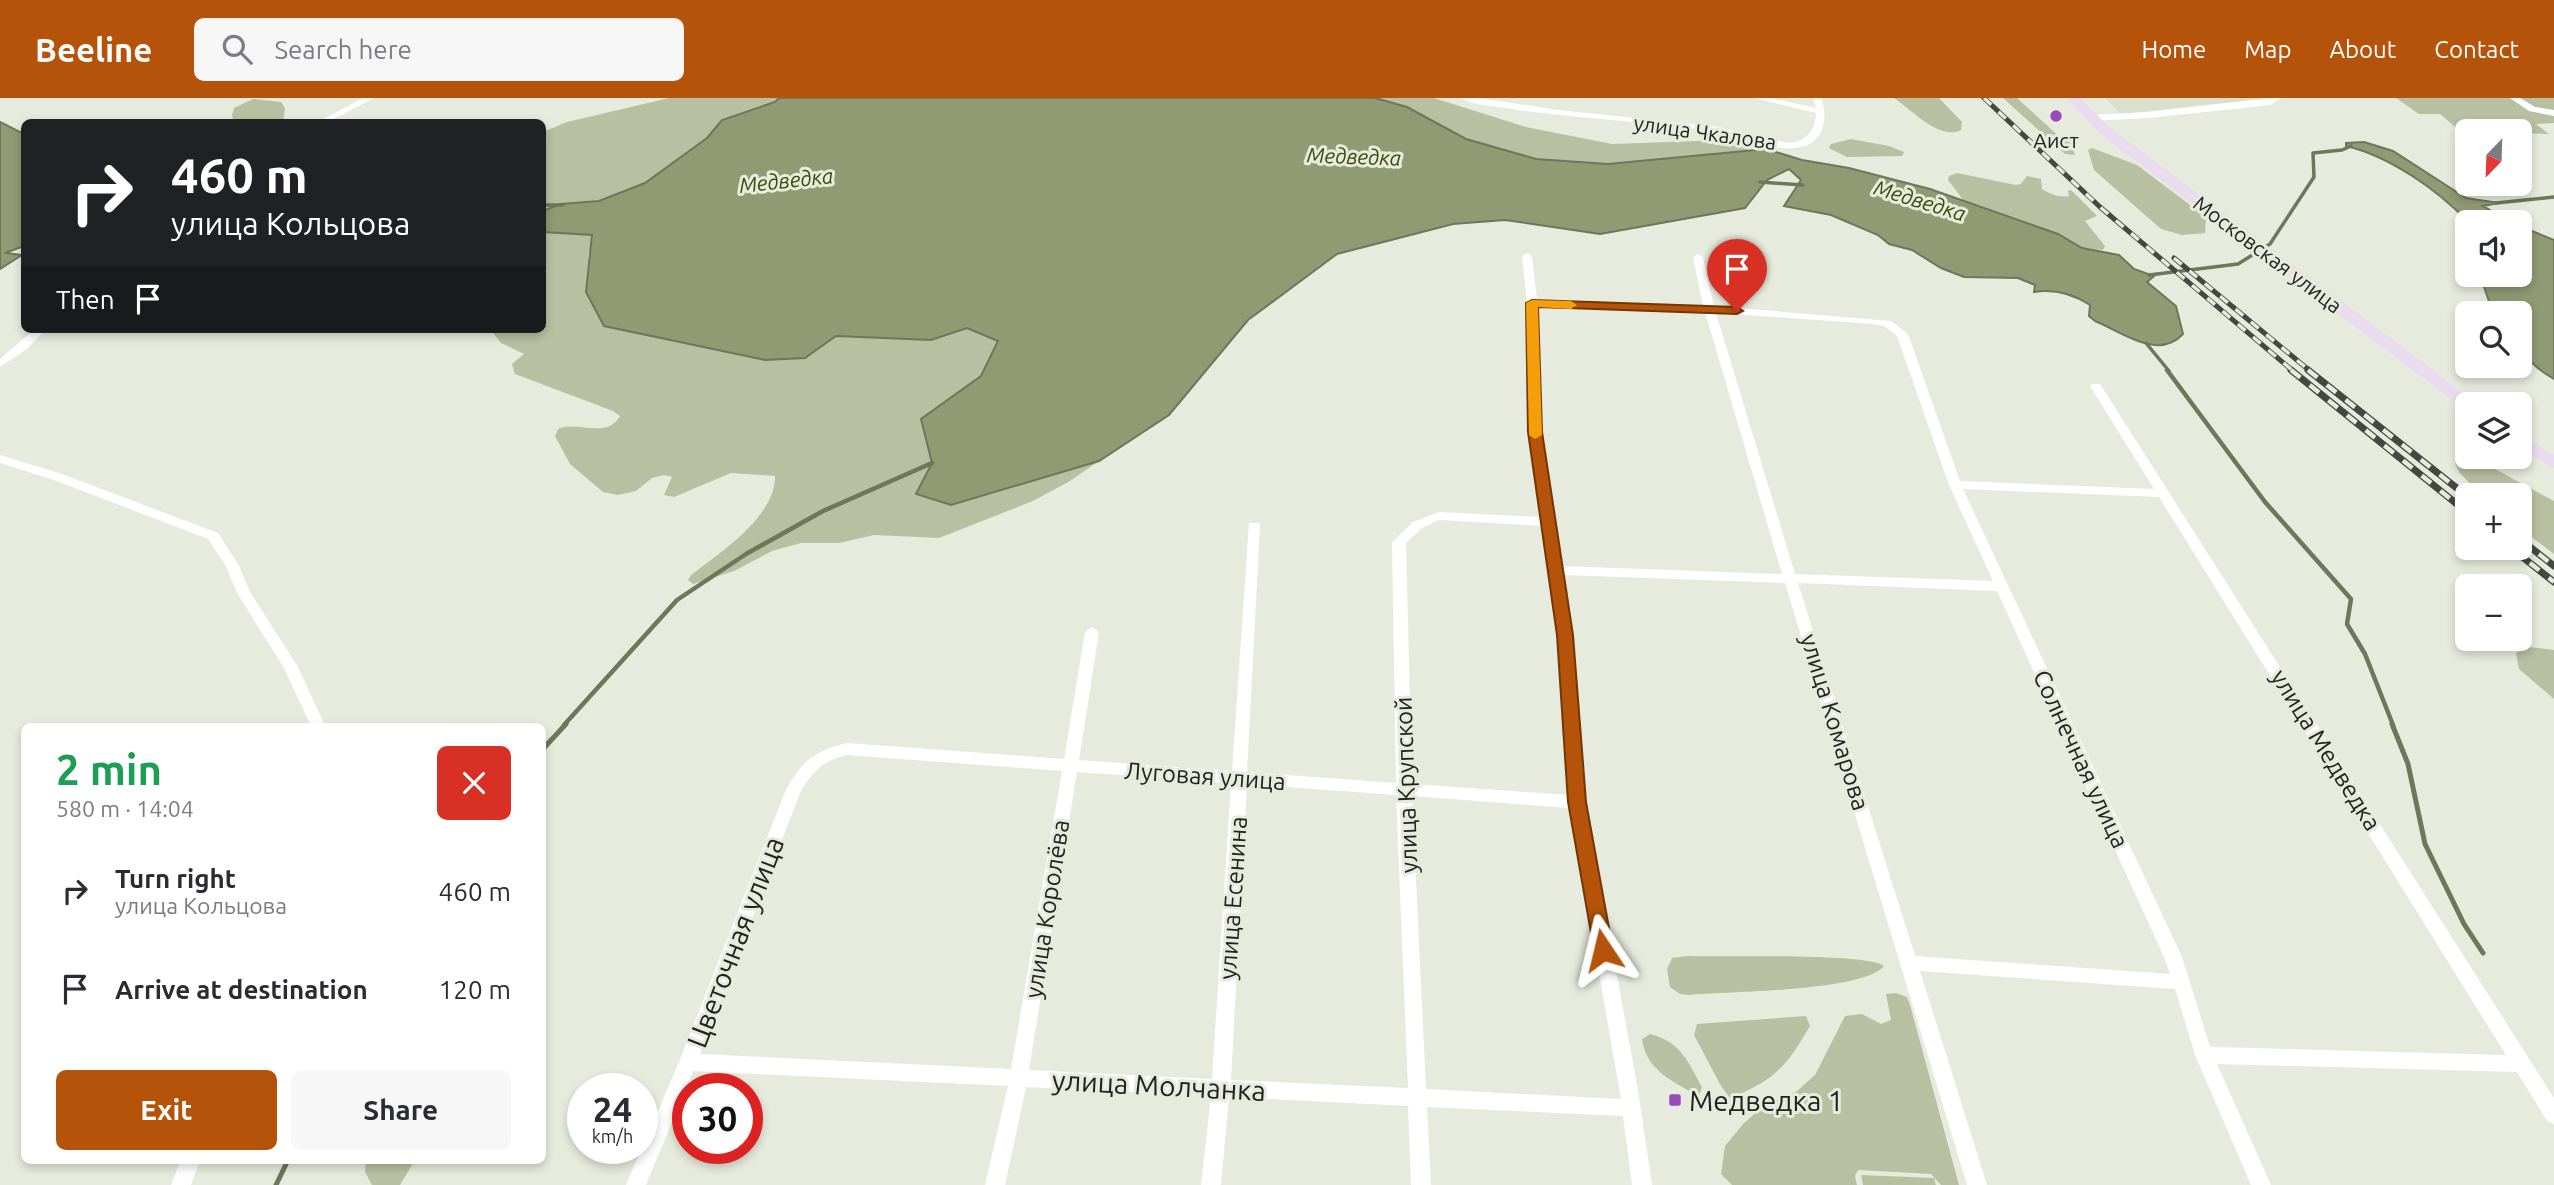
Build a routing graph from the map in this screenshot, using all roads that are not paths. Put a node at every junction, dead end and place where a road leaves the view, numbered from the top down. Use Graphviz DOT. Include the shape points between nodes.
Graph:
graph roads {
  1 [pos="370,98"];
  2 [pos="1465,98"];
  3 [pos="1539,98"];
  4 [pos="1759,98"];
  5 [pos="1817,98"];
  6 [pos="2073,98"];
  7 [pos="2277,98"];
  8 [pos="2514,98"];
  9 [pos="1528,109"];
  10 [pos="1822,112"];
  11 [pos="2554,113"];
  12 [pos="2092,118"];
  13 [pos="328,119"];
  14 [pos="1527,256"];
  15 [pos="1698,257"];
  16 [pos="1532,303"];
  17 [pos="1709,309"];
  18 [pos="37,333"];
  19 [pos="0,364"];
  20 [pos="2096,386"];
  21 [pos="2455,394"];
  22 [pos="2532,448"];
  23 [pos="0,459"];
  24 [pos="2554,463"];
  25 [pos="1955,485"];
  26 [pos="2165,493"];
  27 [pos="1546,522"];
  28 [pos="1254,526"];
  29 [pos="1554,570"];
  30 [pos="1790,578"];
  31 [pos="2001,586"];
  32 [pos="1092,632"];
  33 [pos="317,723"];
  34 [pos="833,751"];
  35 [pos="1070,765"];
  36 [pos="1241,779"];
  37 [pos="1404,790"];
  38 [pos="1577,802"];
  39 [pos="1910,963"];
  40 [pos="2181,982"];
  41 [pos="2204,1055"];
  42 [pos="688,1062"];
  43 [pos="2522,1064"];
  44 [pos="1019,1077"];
  45 [pos="1221,1088"];
  46 [pos="1418,1098"];
  47 [pos="1631,1108"];
  48 [pos="2554,1115"];
  49 [pos="189,1164"];
  50 [pos="181,1185"];
  51 [pos="636,1185"];
  52 [pos="995,1185"];
  53 [pos="1211,1185"];
  54 [pos="1421,1185"];
  55 [pos="1642,1185"];
  56 [pos="1978,1185"];
  57 [pos="2260,1185"];
  1 -- 13 [label="street"];
  2 -- 9 [label="street, улица Чкалова"];
  3 -- 9 [label="street"];
  4 -- 10 [label="street"];
  5 -- 10 [label="street"];
  6 -- 12 [label="street, Московская улица"];
  7 -- 12 [label="street"];
  8 -- 11 [label="street" via="2532,109"];
  9 -- 10 [label="street, улица Чкалова" via="1716,129 1754,140 1799,145 1812,135"];
  12 -- 21 [label="street, Московская улица"];
  14 -- 16 [label="street"];
  15 -- 17 [label="street, улица Комарова"];
  16 -- 17 [label="street"];
  16 -- 27 [label="street" via="1535,432"];
  17 -- 25 [label="street, Солнечная улица" via="1887,323 1902,334"];
  17 -- 30 [label="street, улица Комарова"];
  18 -- 19 [label="street"];
  20 -- 26 [label="street, улица Медведка"];
  22 -- 24 [label="street"];
  23 -- 33 [label="street" via="213,536 291,667"];
  25 -- 26 [label="street"];
  25 -- 31 [label="street, Солнечная улица"];
  26 -- 43 [label="street, улица Медведка"];
  27 -- 29 [label="street"];
  27 -- 37 [label="street, улица Крупской" via="1440,516 1423,520 1399,542"];
  28 -- 36 [label="street, улица Есенина"];
  29 -- 30 [label="street"];
  29 -- 38 [label="street" via="1565,635"];
  30 -- 31 [label="street"];
  30 -- 39 [label="street, улица Комарова"];
  31 -- 40 [label="street, Солнечная улица"];
  32 -- 35 [label="street, улица Королёва"];
  34 -- 35 [label="street, Луговая улица"];
  34 -- 42 [label="street, Цветочная улица" via="806,768 793,792"];
  35 -- 36 [label="street, Луговая улица"];
  35 -- 44 [label="street, улица Королёва"];
  36 -- 37 [label="street, Луговая улица"];
  36 -- 45 [label="street, улица Есенина"];
  37 -- 38 [label="street, Луговая улица"];
  37 -- 46 [label="street, улица Крупской"];
  38 -- 47 [label="street"];
  39 -- 40 [label="street"];
  39 -- 56 [label="street, улица Комарова"];
  40 -- 41 [label="street, Солнечная улица"];
  41 -- 43 [label="street"];
  41 -- 57 [label="street, Солнечная улица"];
  42 -- 44 [label="street, улица Молчанка"];
  42 -- 51 [label="street, Цветочная улица"];
  43 -- 48 [label="street, улица Медведка"];
  44 -- 45 [label="street, улица Молчанка"];
  44 -- 52 [label="street, улица Королёва"];
  45 -- 46 [label="street, улица Молчанка"];
  45 -- 53 [label="street, улица Есенина"];
  46 -- 47 [label="street, улица Молчанка"];
  46 -- 54 [label="street, улица Крупской"];
  47 -- 55 [label="street"];
  49 -- 50 [label="street"];
}
